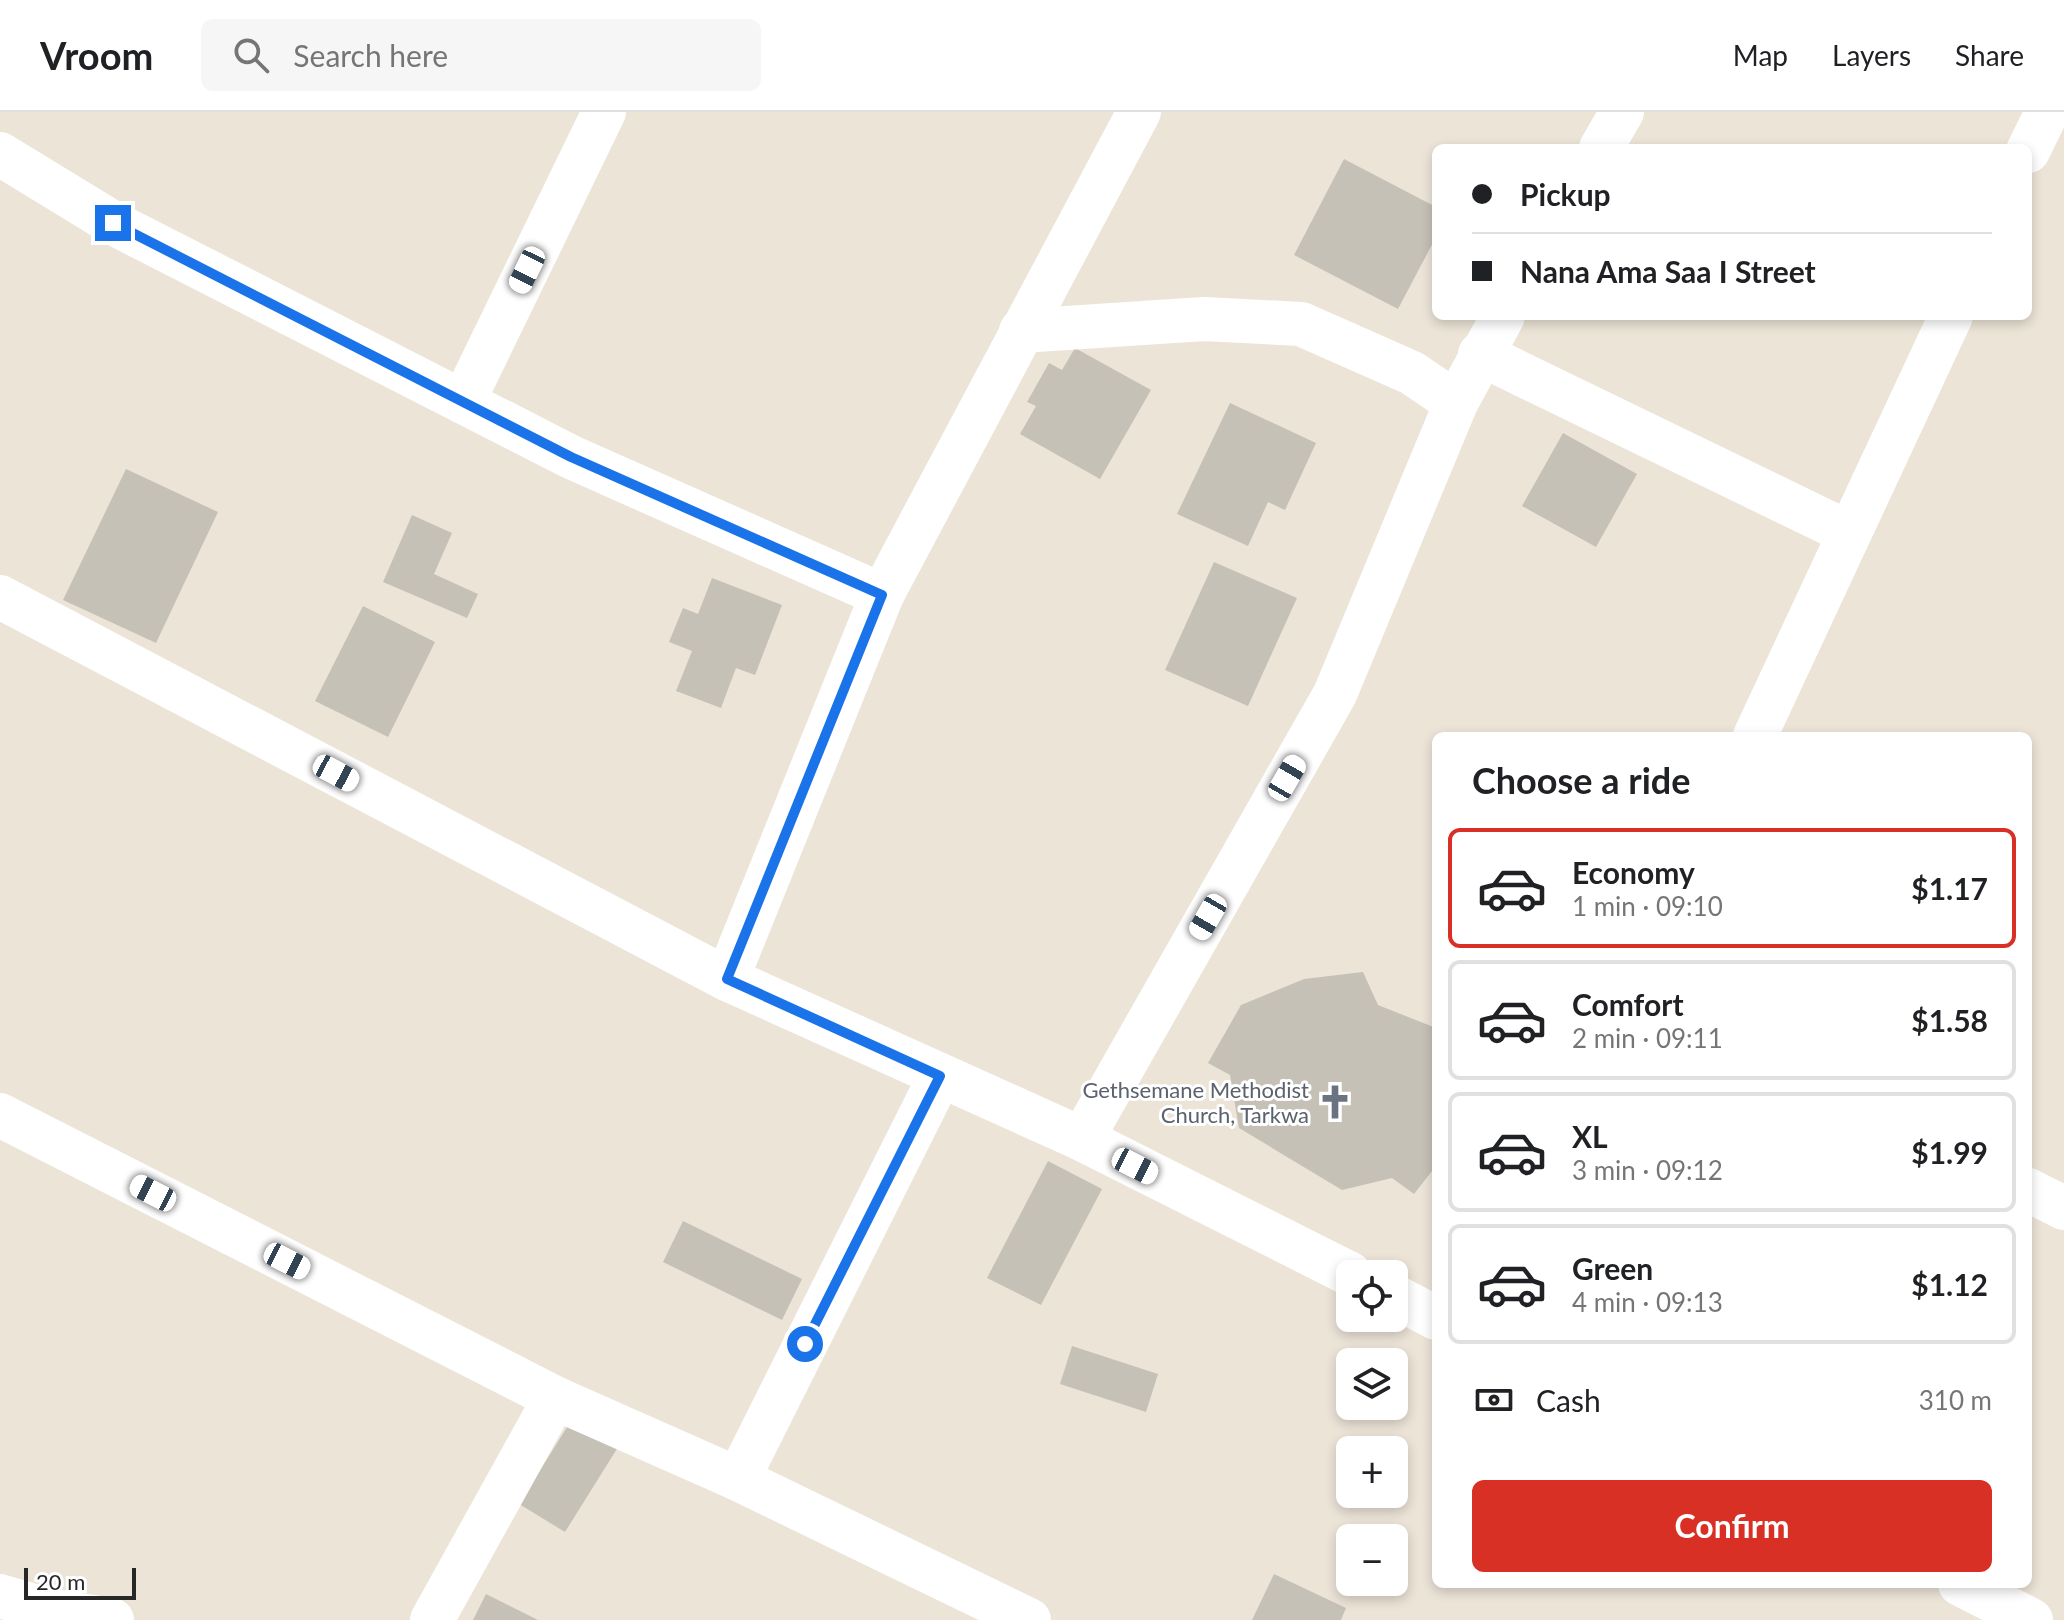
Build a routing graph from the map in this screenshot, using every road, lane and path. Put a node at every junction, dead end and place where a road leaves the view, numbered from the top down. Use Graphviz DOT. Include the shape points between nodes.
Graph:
graph roads {
  1 [pos="604,112"];
  2 [pos="1139,112"];
  3 [pos="1622,112"];
  4 [pos="2047,112"];
  5 [pos="1603,144"];
  6 [pos="2031,144"];
  7 [pos="0,154"];
  8 [pos="1501,320"];
  9 [pos="1949,320"];
  10 [pos="1021,331"];
  11 [pos="1480,354"];
  12 [pos="463,402"];
  13 [pos="1456,403"];
  14 [pos="1849,533"];
  15 [pos="882,595"];
  16 [pos="0,597"];
  17 [pos="1757,732"];
  18 [pos="727,979"];
  19 [pos="940,1076"];
  20 [pos="0,1115"];
  21 [pos="1082,1139"];
  22 [pos="2032,1192"];
  23 [pos="2064,1208"];
  24 [pos="1336,1267"];
  25 [pos="1408,1303"];
  26 [pos="1432,1316"];
  27 [pos="555,1398"];
  28 [pos="738,1479"];
  29 [pos="1968,1588"];
  30 [pos="0,1596"];
  31 [pos="112,1620"];
  32 [pos="432,1620"];
  33 [pos="1029,1620"];
  34 [pos="2031,1620"];
  1 -- 12 [label="street"];
  2 -- 10 [label="street"];
  3 -- 5 [label="street"];
  4 -- 6 [label="street"];
  7 -- 12 [label="street" via="113,223"];
  8 -- 11 [label="street"];
  9 -- 14 [label="street"];
  10 -- 13 [label="street" via="1204,319 1301,324 1412,373"];
  10 -- 15 [label="street"];
  11 -- 13 [label="street"];
  11 -- 14 [label="street"];
  12 -- 15 [label="street" via="571,457"];
  13 -- 21 [label="street" via="1335,694"];
  14 -- 17 [label="street"];
  15 -- 18 [label="street"];
  16 -- 18 [label="street"];
  18 -- 19 [label="street"];
  19 -- 21 [label="street"];
  19 -- 28 [label="street"];
  20 -- 27 [label="street"];
  21 -- 24 [label="street"];
  22 -- 23 [label="street"];
  25 -- 26 [label="street"];
  27 -- 28 [label="street"];
  27 -- 32 [label="street"];
  28 -- 33 [label="street"];
  29 -- 34 [label="street"];
  30 -- 31 [label="street"];
}
